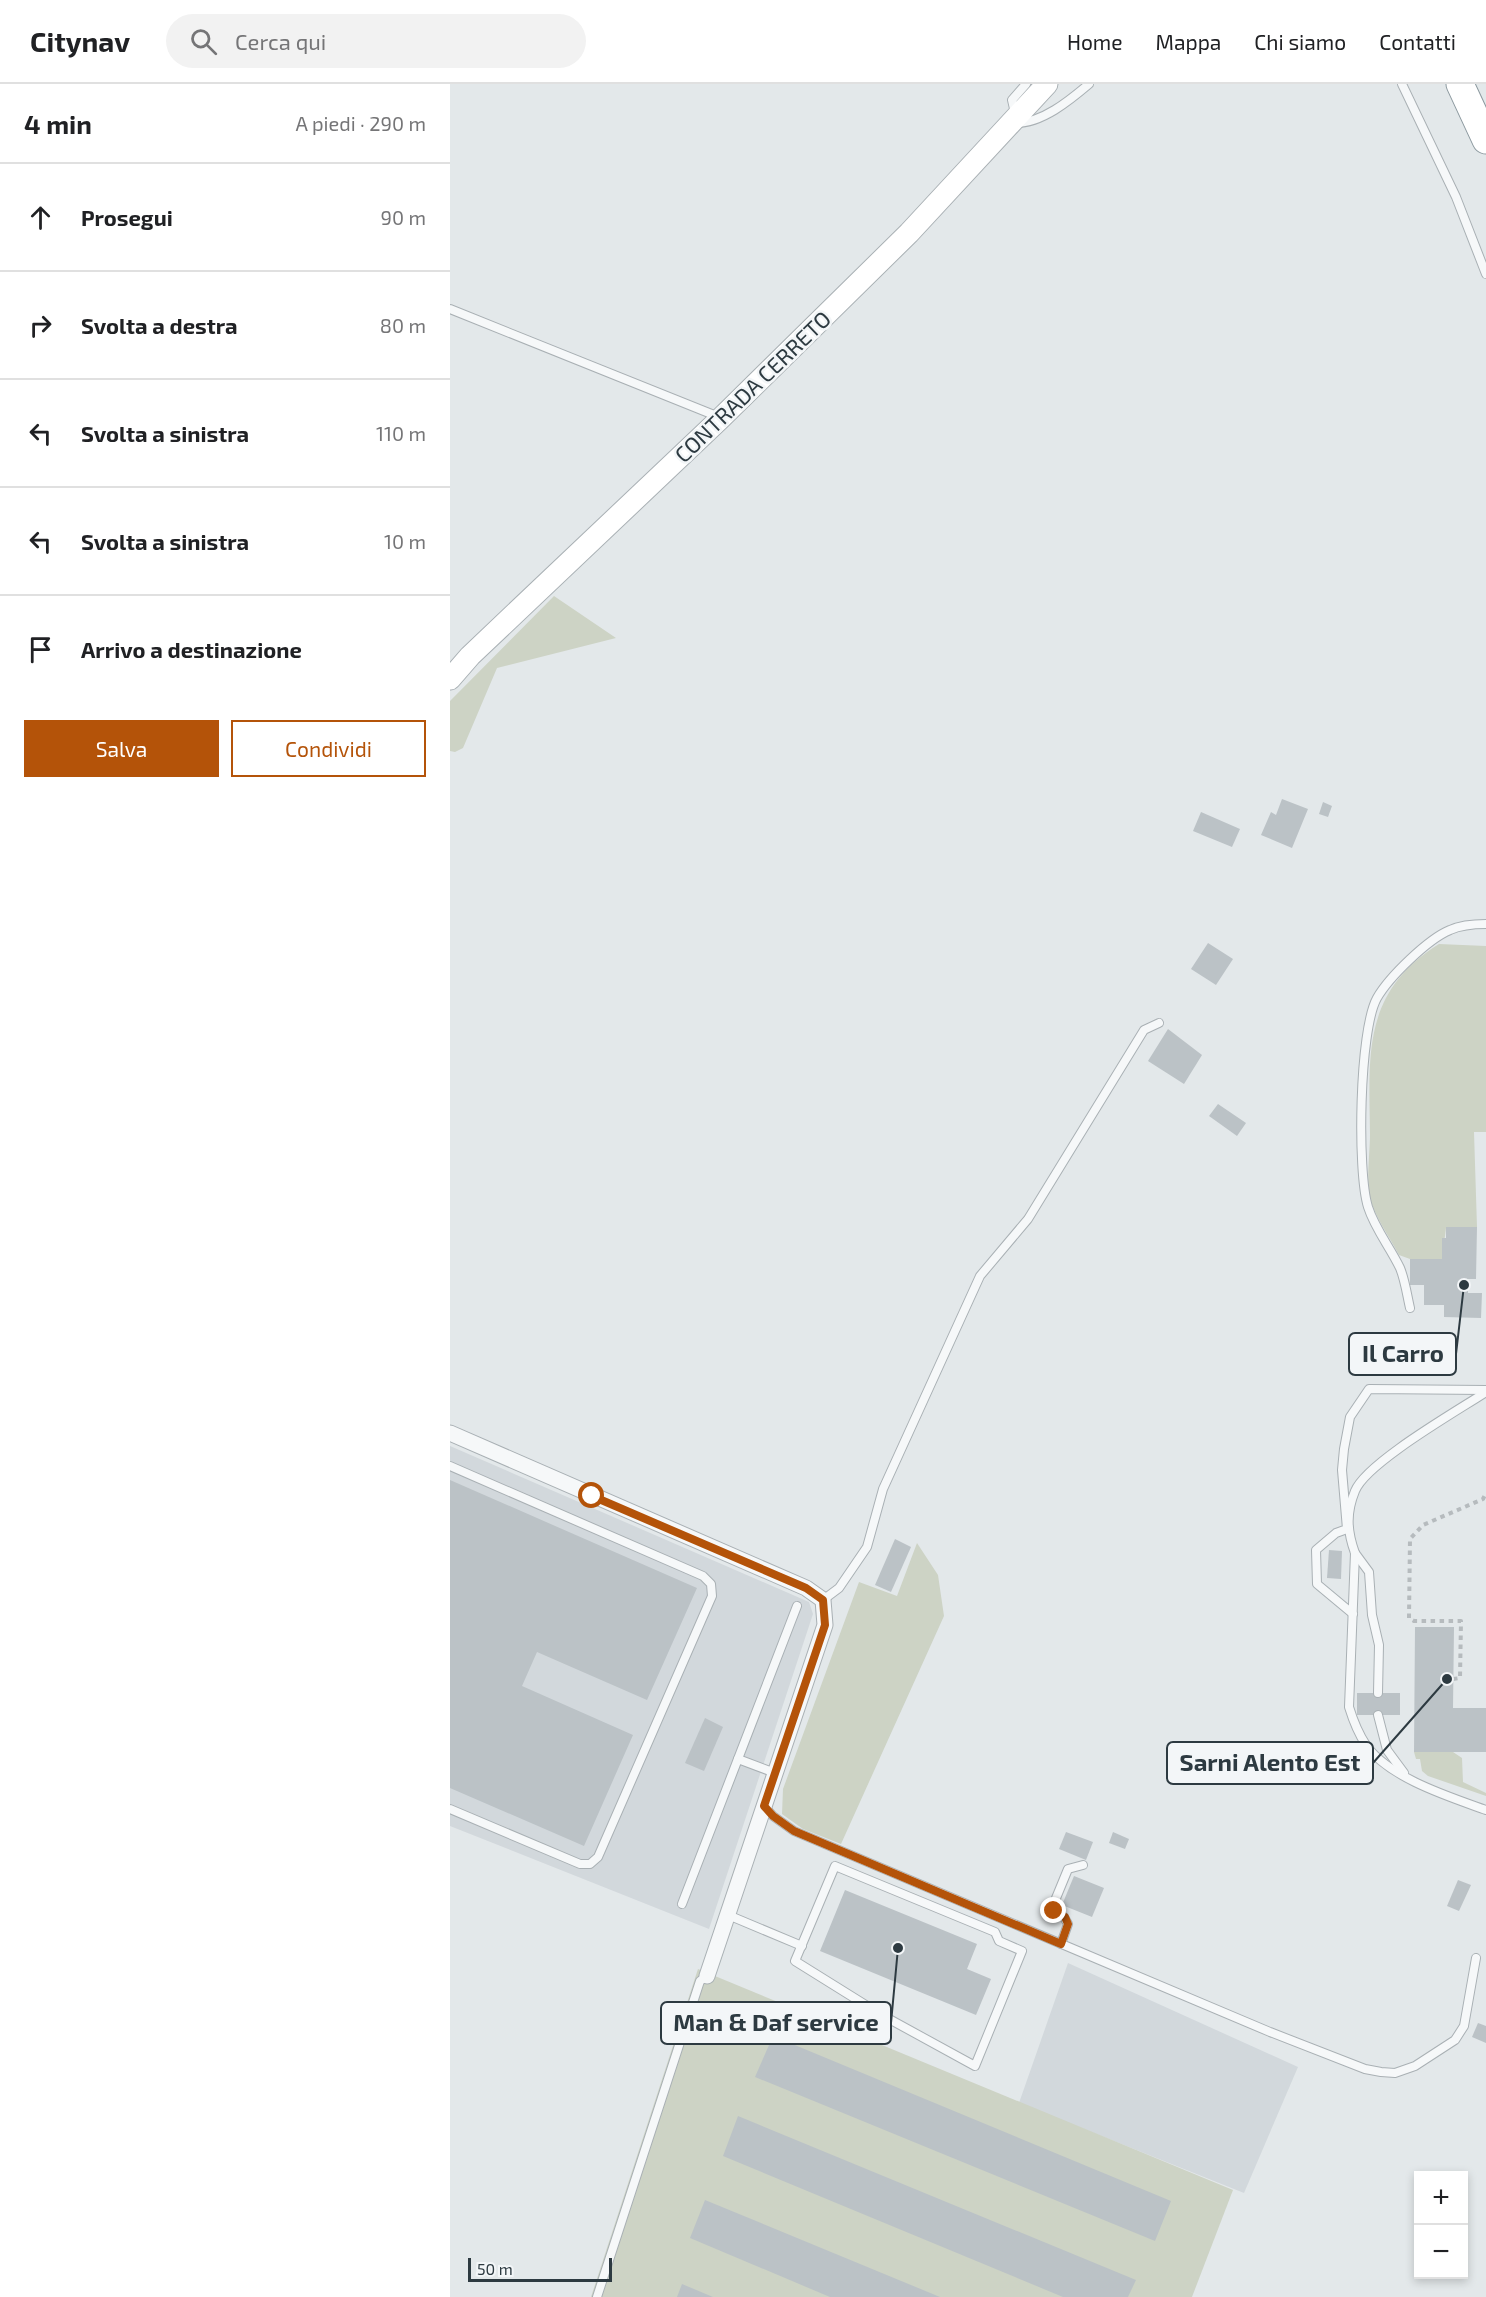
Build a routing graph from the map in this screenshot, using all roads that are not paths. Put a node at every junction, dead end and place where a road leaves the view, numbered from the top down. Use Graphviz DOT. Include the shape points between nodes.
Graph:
graph roads {
  1 [pos="1026,84"];
  2 [pos="1047,84"];
  3 [pos="1089,84"];
  4 [pos="1402,84"];
  5 [pos="1460,84"];
  6 [pos="1012,119"];
  7 [pos="1486,141"];
  8 [pos="1486,274"];
  9 [pos="450,309"];
  10 [pos="720,418"];
  11 [pos="450,679"];
  12 [pos="1486,924"];
  13 [pos="1159,1023"];
  14 [pos="1410,1308"];
  15 [pos="1486,1391"];
  16 [pos="450,1434"];
  17 [pos="450,1466"];
  18 [pos="1347,1529"];
  19 [pos="1355,1553"];
  20 [pos="823,1600"];
  21 [pos="797,1606"];
  22 [pos="1353,1614"];
  23 [pos="1378,1693"];
  24 [pos="1378,1715"];
  25 [pos="738,1759"];
  26 [pos="775,1773"];
  27 [pos="1406,1775"];
  28 [pos="764,1806"];
  29 [pos="450,1809"];
  30 [pos="1486,1810"];
  31 [pos="1083,1865"];
  32 [pos="682,1904"];
  33 [pos="728,1915"];
  34 [pos="1061,1944"];
  35 [pos="802,1946"];
  36 [pos="1476,1958"];
  37 [pos="707,1976"];
  38 [pos="597,2297"];
  1 -- 6 [label="lane" via="1012,100"];
  2 -- 6 [label="main road, CONTRADA CERRETO"];
  3 -- 6 [label="lane" via="1070,100 1028,123"];
  4 -- 8 [label="lane" via="1456,197"];
  5 -- 7 [label="highway"];
  6 -- 10 [label="main road, CONTRADA CERRETO" via="909,233"];
  9 -- 10 [label="lane"];
  10 -- 11 [label="main road, CONTRADA CERRETO"];
  12 -- 14 [label="lane" via="1450,930 1427,945 1377,998 1372,1015 1364,1066 1363,1182 1368,1207 1401,1270"];
  13 -- 20 [label="lane" via="1144,1030 1028,1219 980,1276 883,1489 867,1547 839,1588"];
  15 -- 18 [label="lane" via="1372,1469 1355,1489"];
  15 -- 18 [label="lane" via="1369,1389 1350,1417 1344,1449"];
  16 -- 20 [label="street" via="806,1588"];
  17 -- 29 [label="lane" via="703,1576 711,1584 712,1596 598,1857 590,1864 580,1864"];
  18 -- 19 [label="lane"];
  18 -- 22 [label="lane" via="1316,1550 1317,1584"];
  19 -- 22 [label="lane"];
  19 -- 23 [label="lane" via="1369,1572 1379,1645"];
  20 -- 26 [label="street" via="825,1625"];
  21 -- 25 [label="lane"];
  22 -- 27 [label="lane" via="1349,1707 1355,1726 1366,1746"];
  24 -- 27 [label="lane" via="1387,1750"];
  25 -- 26 [label="lane"];
  25 -- 32 [label="lane"];
  26 -- 28 [label="street"];
  27 -- 30 [label="lane" via="1426,1789"];
  28 -- 33 [label="street"];
  28 -- 34 [label="lane" via="794,1831"];
  31 -- 34 [label="lane" via="1068,1869 1054,1903 1054,1911 1065,1917 1068,1924"];
  33 -- 35 [label="lane"];
  33 -- 37 [label="street"];
  34 -- 36 [label="lane" via="1365,2069 1395,2073 1415,2067 1455,2040 1466,2015"];
  35 -- 35 [label="lane" via="835,1866 995,1932 999,1941 1022,1951 975,2066 795,1961"];
  37 -- 38 [label="lane" via="700,1981"];
}
